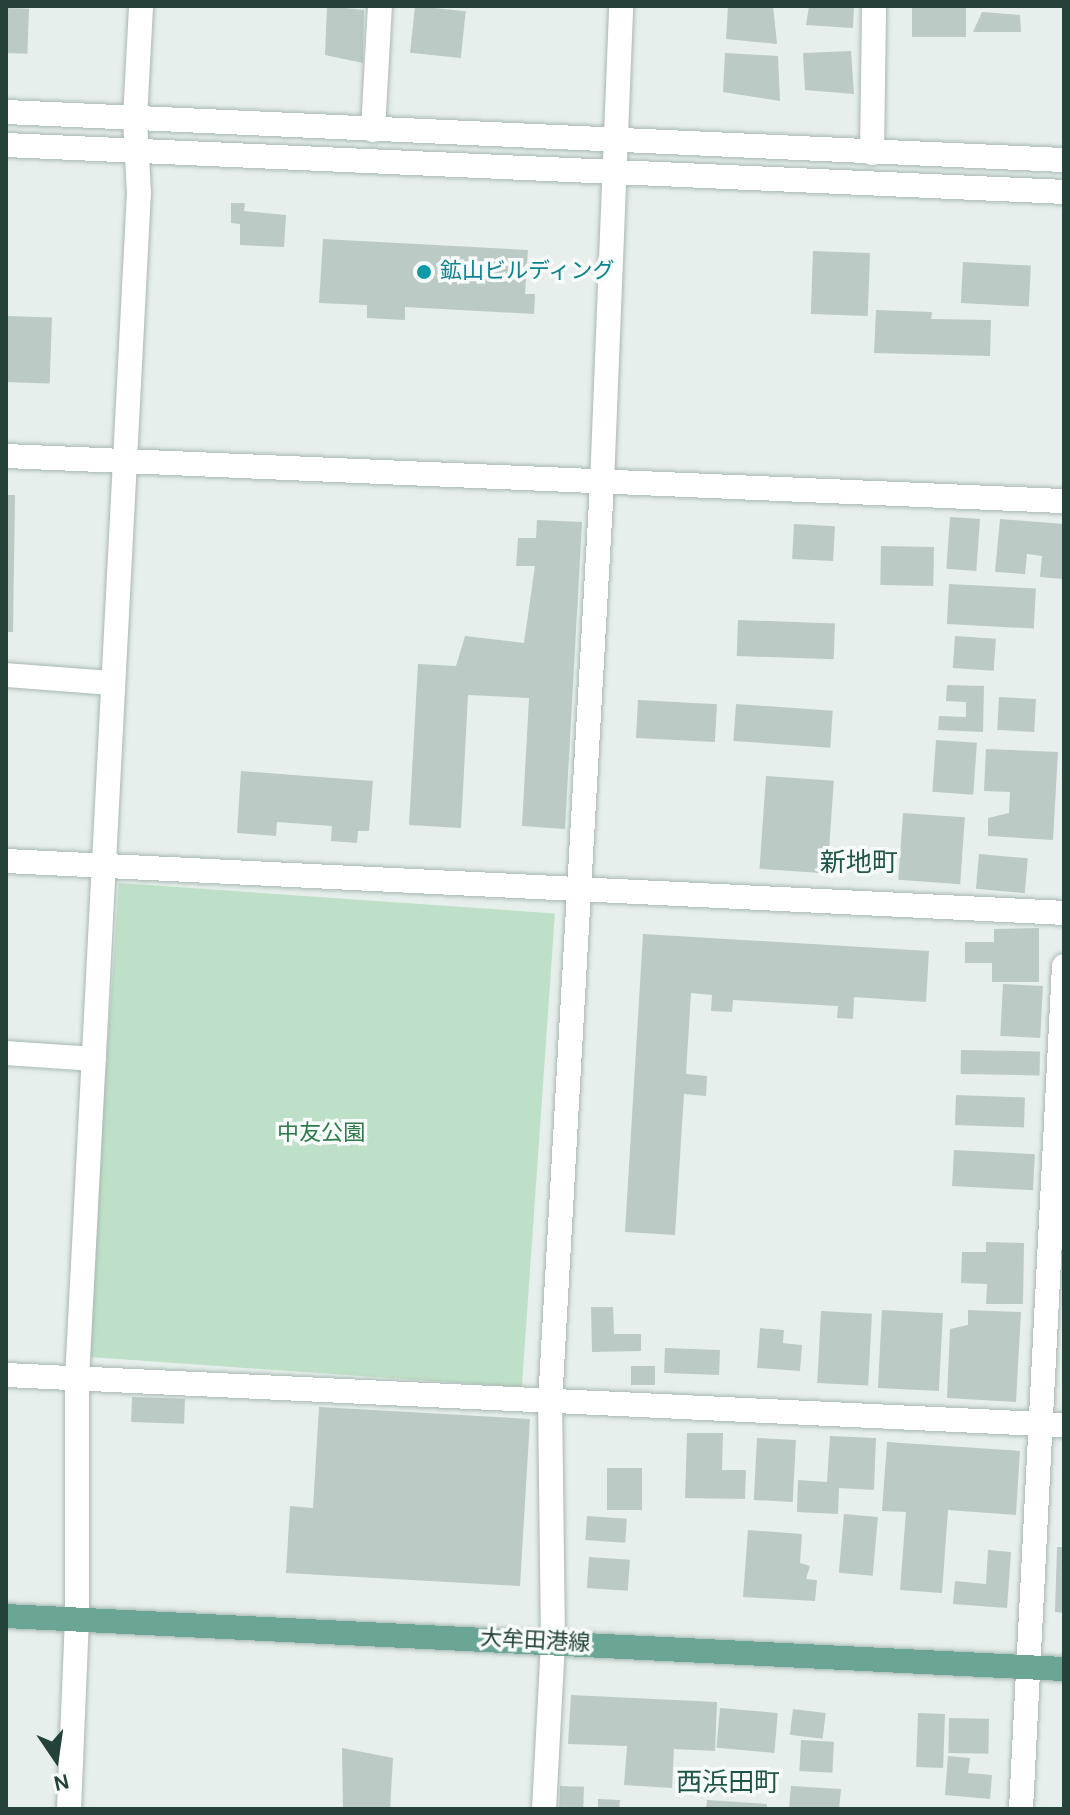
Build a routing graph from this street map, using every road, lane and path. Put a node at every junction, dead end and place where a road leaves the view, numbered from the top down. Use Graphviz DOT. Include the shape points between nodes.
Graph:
graph roads {
  1 [pos="141,6"];
  2 [pos="380,6"];
  3 [pos="621,6"];
  4 [pos="874,6"];
  5 [pos="6,112"];
  6 [pos="135,118"];
  7 [pos="373,130"];
  8 [pos="614,142"];
  9 [pos="6,145"];
  10 [pos="136,151"];
  11 [pos="872,153"];
  12 [pos="1064,160"];
  13 [pos="612,172"];
  14 [pos="1064,192"];
  15 [pos="6,456"];
  16 [pos="124,464"];
  17 [pos="602,484"];
  18 [pos="1064,501"];
  19 [pos="6,675"];
  20 [pos="113,683"];
  21 [pos="6,861"];
  22 [pos="103,867"];
  23 [pos="576,892"];
  24 [pos="1064,913"];
  25 [pos="1064,966"];
  26 [pos="6,1053"];
  27 [pos="94,1059"];
  28 [pos="1060,1126"];
  29 [pos="1055,1299"];
  30 [pos="6,1375"];
  31 [pos="77,1379"];
  32 [pos="550,1403"];
  33 [pos="1052,1424"];
  34 [pos="6,1616"];
  35 [pos="77,1620"];
  36 [pos="553,1642"];
  37 [pos="1030,1667"];
  38 [pos="1064,1669"];
  39 [pos="69,1809"];
  40 [pos="544,1809"];
  41 [pos="1021,1809"];
  1 -- 6 [label="street"];
  2 -- 7 [label="street"];
  3 -- 8 [label="street"];
  4 -- 11 [label="street"];
  5 -- 6 [label="street"];
  6 -- 7 [label="street"];
  6 -- 10 [label="street"];
  7 -- 8 [label="street"];
  8 -- 11 [label="street"];
  8 -- 13 [label="street"];
  9 -- 10 [label="street"];
  10 -- 13 [label="street"];
  10 -- 16 [label="street"];
  11 -- 12 [label="street"];
  13 -- 14 [label="street"];
  13 -- 17 [label="street"];
  15 -- 16 [label="street"];
  16 -- 17 [label="street"];
  16 -- 20 [label="street"];
  17 -- 18 [label="street"];
  17 -- 23 [label="street"];
  19 -- 20 [label="street"];
  20 -- 22 [label="street"];
  21 -- 22 [label="street"];
  22 -- 23 [label="street"];
  22 -- 27 [label="street"];
  23 -- 24 [label="street"];
  23 -- 32 [label="street"];
  25 -- 28 [label="street"];
  26 -- 27 [label="street"];
  27 -- 31 [label="street"];
  28 -- 29 [label="street"];
  29 -- 33 [label="street"];
  30 -- 31 [label="street"];
  31 -- 32 [label="street"];
  31 -- 35 [label="street"];
  32 -- 33 [label="street"];
  32 -- 36 [label="street"];
  33 -- 37 [label="street"];
  34 -- 35 [label="main road, 大牟田港線"];
  35 -- 36 [label="main road, 大牟田港線"];
  35 -- 39 [label="street"];
  36 -- 37 [label="main road, 大牟田港線"];
  36 -- 40 [label="street"];
  37 -- 38 [label="main road, 大牟田港線"];
  37 -- 41 [label="street"];
}
